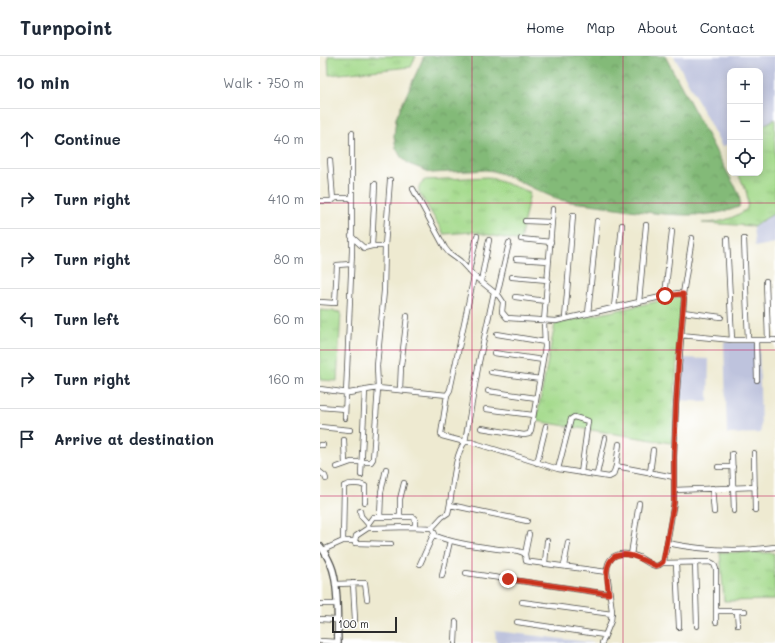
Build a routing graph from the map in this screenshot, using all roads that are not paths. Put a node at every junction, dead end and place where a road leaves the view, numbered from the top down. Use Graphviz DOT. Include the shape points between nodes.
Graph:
graph roads {
  1 [pos="352,134"];
  2 [pos="330,160"];
  3 [pos="390,180"];
  4 [pos="375,184"];
  5 [pos="413,189"];
  6 [pos="351,198"];
  7 [pos="333,200"];
  8 [pos="320,201"];
  9 [pos="553,209"];
  10 [pos="573,215"];
  11 [pos="525,221"];
  12 [pos="596,221"];
  13 [pos="552,222"];
  14 [pos="622,225"];
  15 [pos="646,225"];
  16 [pos="672,232"];
  17 [pos="352,236"];
  18 [pos="477,236"];
  19 [pos="692,238"];
  20 [pos="521,239"];
  21 [pos="727,239"];
  22 [pos="744,239"];
  23 [pos="489,240"];
  24 [pos="551,242"];
  25 [pos="509,243"];
  26 [pos="372,246"];
  27 [pos="385,246"];
  28 [pos="516,259"];
  29 [pos="549,261"];
  30 [pos="351,264"];
  31 [pos="469,271"];
  32 [pos="474,276"];
  33 [pos="512,277"];
  34 [pos="548,280"];
  35 [pos="766,281"];
  36 [pos="481,282"];
  37 [pos="496,294"];
  38 [pos="683,294"];
  39 [pos="665,296"];
  40 [pos="515,297"];
  41 [pos="546,300"];
  42 [pos="320,302"];
  43 [pos="639,302"];
  44 [pos="614,308"];
  45 [pos="683,312"];
  46 [pos="588,314"];
  47 [pos="407,316"];
  48 [pos="722,317"];
  49 [pos="565,319"];
  50 [pos="544,321"];
  51 [pos="496,334"];
  52 [pos="680,335"];
  53 [pos="732,340"];
  54 [pos="748,340"];
  55 [pos="756,340"];
  56 [pos="768,340"];
  57 [pos="775,340"];
  58 [pos="545,342"];
  59 [pos="494,353"];
  60 [pos="543,360"];
  61 [pos="491,372"];
  62 [pos="540,379"];
  63 [pos="757,380"];
  64 [pos="378,388"];
  65 [pos="320,389"];
  66 [pos="365,390"];
  67 [pos="400,390"];
  68 [pos="488,391"];
  69 [pos="347,392"];
  70 [pos="447,395"];
  71 [pos="536,398"];
  72 [pos="320,407"];
  73 [pos="345,409"];
  74 [pos="486,409"];
  75 [pos="533,415"];
  76 [pos="345,418"];
  77 [pos="546,426"];
  78 [pos="320,427"];
  79 [pos="481,428"];
  80 [pos="350,430"];
  81 [pos="605,438"];
  82 [pos="344,440"];
  83 [pos="465,442"];
  84 [pos="619,444"];
  85 [pos="653,450"];
  86 [pos="754,453"];
  87 [pos="732,454"];
  88 [pos="361,462"];
  89 [pos="537,463"];
  90 [pos="345,464"];
  91 [pos="616,466"];
  92 [pos="337,467"];
  93 [pos="718,467"];
  94 [pos="733,467"];
  95 [pos="386,469"];
  96 [pos="558,469"];
  97 [pos="320,472"];
  98 [pos="581,473"];
  99 [pos="650,473"];
  100 [pos="597,474"];
  101 [pos="361,475"];
  102 [pos="674,477"];
  103 [pos="326,479"];
  104 [pos="404,483"];
  105 [pos="754,486"];
  106 [pos="734,487"];
  107 [pos="712,488"];
  108 [pos="674,490"];
  109 [pos="365,502"];
  110 [pos="639,503"];
  111 [pos="450,505"];
  112 [pos="755,510"];
  113 [pos="360,511"];
  114 [pos="714,512"];
  115 [pos="734,512"];
  116 [pos="380,517"];
  117 [pos="400,517"];
  118 [pos="527,520"];
  119 [pos="368,526"];
  120 [pos="415,527"];
  121 [pos="433,531"];
  122 [pos="528,534"];
  123 [pos="343,541"];
  124 [pos="355,541"];
  125 [pos="450,541"];
  126 [pos="548,541"];
  127 [pos="568,543"];
  128 [pos="667,543"];
  129 [pos="391,544"];
  130 [pos="775,547"];
  131 [pos="322,548"];
  132 [pos="525,554"];
  133 [pos="631,555"];
  134 [pos="695,562"];
  135 [pos="545,563"];
  136 [pos="662,563"];
  137 [pos="676,563"];
  138 [pos="420,564"];
  139 [pos="564,566"];
  140 [pos="607,572"];
  141 [pos="466,573"];
  142 [pos="442,576"];
  143 [pos="353,583"];
  144 [pos="335,584"];
  145 [pos="609,594"];
  146 [pos="366,600"];
  147 [pos="522,602"];
  148 [pos="320,604"];
  149 [pos="336,604"];
  150 [pos="716,611"];
  151 [pos="737,611"];
  152 [pos="745,611"];
  153 [pos="612,614"];
  154 [pos="320,619"];
  155 [pos="337,620"];
  156 [pos="355,620"];
  157 [pos="456,622"];
  158 [pos="517,622"];
  159 [pos="716,622"];
  160 [pos="738,625"];
  161 [pos="697,626"];
  162 [pos="679,627"];
  163 [pos="604,635"];
  164 [pos="320,641"];
  165 [pos="338,643"];
  166 [pos="455,643"];
  167 [pos="602,643"];
  1 -- 6 [label="street"];
  2 -- 7 [label="street"];
  3 -- 27 [label="street"];
  4 -- 26 [label="street"];
  5 -- 31 [label="street" via="445,248"];
  6 -- 7 [label="street"];
  6 -- 17 [label="street"];
  7 -- 8 [label="street"];
  9 -- 13 [label="street"];
  10 -- 49 [label="street"];
  11 -- 13 [label="street"];
  12 -- 46 [label="street"];
  13 -- 24 [label="street"];
  14 -- 44 [label="street"];
  15 -- 43 [label="street"];
  16 -- 39 [label="street"];
  17 -- 26 [label="street" via="364,248"];
  17 -- 30 [label="street"];
  18 -- 31 [label="street"];
  19 -- 38 [label="street"];
  20 -- 24 [label="street"];
  21 -- 53 [label="street"];
  22 -- 54 [label="street"];
  23 -- 36 [label="street"];
  24 -- 29 [label="street"];
  25 -- 37 [label="street"];
  26 -- 27 [label="street"];
  27 -- 64 [label="street" via="377,366"];
  28 -- 29 [label="street"];
  29 -- 34 [label="street"];
  30 -- 42 [label="street" via="337,265 335,303"];
  30 -- 69 [label="street"];
  31 -- 32 [label="street"];
  32 -- 36 [label="street"];
  32 -- 70 [label="street"];
  33 -- 34 [label="street"];
  34 -- 41 [label="street"];
  35 -- 56 [label="street"];
  36 -- 37 [label="street"];
  37 -- 50 [label="street" via="503,302 502,312 507,318"];
  37 -- 83 [label="street" via="479,362"];
  38 -- 39 [label="street"];
  38 -- 45 [label="street"];
  39 -- 43 [label="street"];
  40 -- 41 [label="street"];
  41 -- 50 [label="street"];
  43 -- 44 [label="street"];
  44 -- 46 [label="street"];
  45 -- 48 [label="street"];
  45 -- 52 [label="street"];
  46 -- 49 [label="street"];
  47 -- 67 [label="street"];
  49 -- 50 [label="street"];
  50 -- 58 [label="street"];
  51 -- 58 [label="street"];
  52 -- 53 [label="street"];
  52 -- 102 [label="street"];
  53 -- 54 [label="street"];
  54 -- 55 [label="street"];
  55 -- 56 [label="street"];
  55 -- 63 [label="street"];
  56 -- 57 [label="street"];
  58 -- 60 [label="street"];
  59 -- 60 [label="street"];
  60 -- 62 [label="street"];
  61 -- 62 [label="street"];
  62 -- 71 [label="street"];
  64 -- 66 [label="street"];
  64 -- 67 [label="street"];
  64 -- 88 [label="street" via="373,460"];
  65 -- 69 [label="street"];
  66 -- 69 [label="street"];
  66 -- 88 [label="street"];
  67 -- 70 [label="street"];
  68 -- 71 [label="street"];
  69 -- 73 [label="street"];
  70 -- 83 [label="street" via="441,434"];
  71 -- 75 [label="street"];
  72 -- 73 [label="street"];
  73 -- 76 [label="street"];
  74 -- 75 [label="street"];
  75 -- 79 [label="street" via="529,434"];
  77 -- 89 [label="street"];
  78 -- 80 [label="street"];
  81 -- 100 [label="street"];
  82 -- 90 [label="street"];
  83 -- 89 [label="street"];
  83 -- 111 [label="street" via="454,472"];
  84 -- 91 [label="street"];
  85 -- 99 [label="street"];
  86 -- 105 [label="street"];
  87 -- 94 [label="street"];
  88 -- 90 [label="street"];
  88 -- 101 [label="street"];
  89 -- 96 [label="street"];
  90 -- 92 [label="street"];
  91 -- 99 [label="street"];
  91 -- 100 [label="street" via="612,476"];
  93 -- 94 [label="street"];
  94 -- 106 [label="street"];
  95 -- 116 [label="street" via="381,492"];
  96 -- 98 [label="street"];
  96 -- 98 [label="street" via="570,419 574,417 588,421"];
  97 -- 103 [label="street"];
  98 -- 100 [label="street"];
  99 -- 102 [label="street"];
  102 -- 108 [label="street"];
  104 -- 117 [label="street" via="400,499"];
  105 -- 106 [label="street"];
  105 -- 112 [label="street"];
  106 -- 107 [label="street"];
  106 -- 115 [label="street"];
  107 -- 108 [label="street"];
  107 -- 114 [label="street"];
  108 -- 128 [label="street"];
  109 -- 123 [label="street" via="363,484 344,486"];
  110 -- 133 [label="street"];
  111 -- 118 [label="street"];
  111 -- 121 [label="street" via="448,513 442,517"];
  113 -- 119 [label="street" via="362,520"];
  116 -- 117 [label="street"];
  116 -- 119 [label="street" via="373,517"];
  117 -- 120 [label="street" via="414,518"];
  119 -- 120 [label="street"];
  119 -- 124 [label="street" via="356,536"];
  120 -- 121 [label="street"];
  121 -- 125 [label="street" via="436,536"];
  121 -- 138 [label="street"];
  122 -- 132 [label="street"];
  123 -- 124 [label="street"];
  123 -- 131 [label="street"];
  124 -- 129 [label="street"];
  125 -- 132 [label="street" via="522,551"];
  125 -- 142 [label="street"];
  126 -- 135 [label="street"];
  127 -- 139 [label="street"];
  128 -- 130 [label="street" via="719,549"];
  128 -- 136 [label="street"];
  131 -- 144 [label="street" via="332,566"];
  132 -- 135 [label="street" via="526,561"];
  133 -- 136 [label="street" via="656,566"];
  133 -- 140 [label="street" via="619,554 613,557 608,564"];
  134 -- 137 [label="street"];
  134 -- 150 [label="street" via="714,564"];
  134 -- 161 [label="street"];
  135 -- 139 [label="street"];
  136 -- 137 [label="street"];
  137 -- 162 [label="street"];
  139 -- 140 [label="street"];
  140 -- 145 [label="street"];
  141 -- 145 [label="street"];
  143 -- 144 [label="street"];
  143 -- 146 [label="street" via="365,583"];
  143 -- 156 [label="street"];
  144 -- 149 [label="street"];
  145 -- 153 [label="street"];
  147 -- 153 [label="street"];
  148 -- 149 [label="street"];
  149 -- 155 [label="street"];
  150 -- 151 [label="street"];
  150 -- 159 [label="street"];
  151 -- 152 [label="street"];
  151 -- 160 [label="street"];
  153 -- 163 [label="street"];
  154 -- 155 [label="street"];
  155 -- 165 [label="street"];
  157 -- 166 [label="street"];
  158 -- 163 [label="street"];
  163 -- 167 [label="street"];
  164 -- 165 [label="street"];
}
